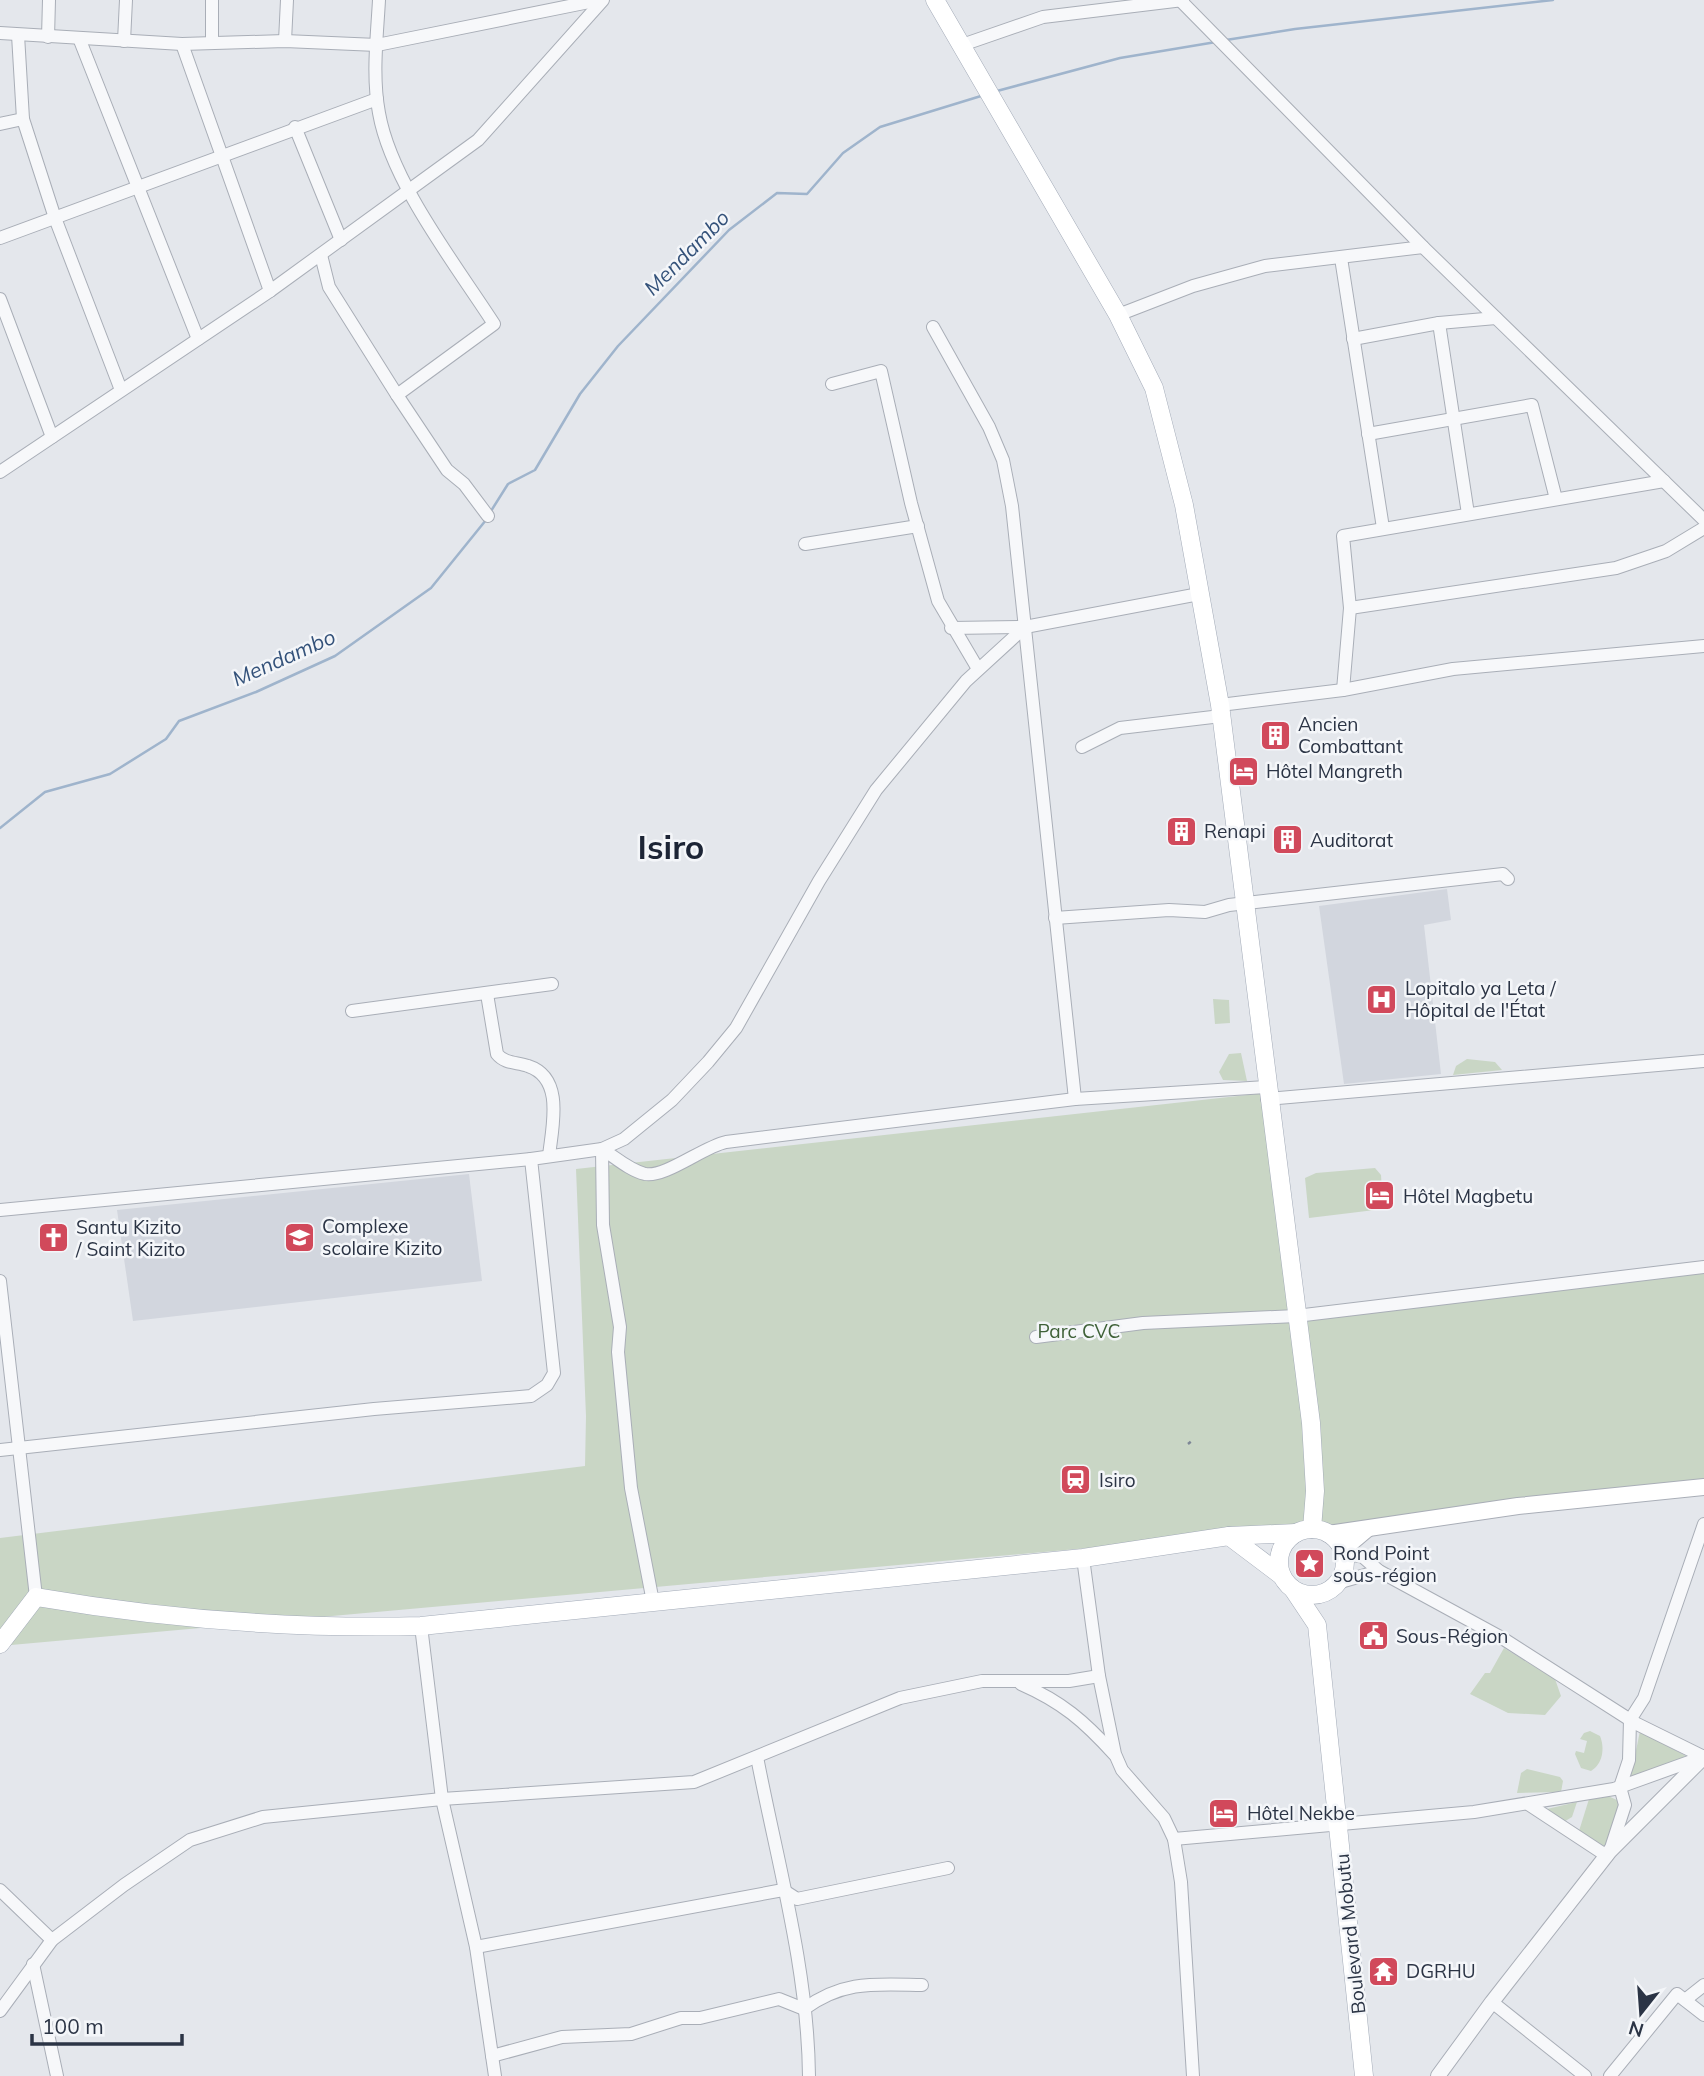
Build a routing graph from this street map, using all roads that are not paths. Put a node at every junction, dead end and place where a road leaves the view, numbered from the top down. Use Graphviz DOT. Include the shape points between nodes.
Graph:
graph roads {
  1 [pos="49,0"];
  2 [pos="125,0"];
  3 [pos="212,0"];
  4 [pos="288,0"];
  5 [pos="379,0"];
  6 [pos="601,0"];
  7 [pos="935,0"];
  8 [pos="1181,0"];
  9 [pos="0,33"];
  10 [pos="18,35"];
  11 [pos="48,37"];
  12 [pos="79,38"];
  13 [pos="124,41"];
  14 [pos="285,41"];
  15 [pos="212,42"];
  16 [pos="182,44"];
  17 [pos="377,45"];
  18 [pos="961,45"];
  19 [pos="377,99"];
  20 [pos="23,119"];
  21 [pos="0,124"];
  22 [pos="295,127"];
  23 [pos="221,159"];
  24 [pos="138,187"];
  25 [pos="410,191"];
  26 [pos="55,218"];
  27 [pos="0,237"];
  28 [pos="341,240"];
  29 [pos="1423,247"];
  30 [pos="321,255"];
  31 [pos="1341,258"];
  32 [pos="270,290"];
  33 [pos="0,299"];
  34 [pos="1118,315"];
  35 [pos="1496,318"];
  36 [pos="1438,323"];
  37 [pos="933,327"];
  38 [pos="198,339"];
  39 [pos="1353,339"];
  40 [pos="832,384"];
  41 [pos="121,390"];
  42 [pos="397,396"];
  43 [pos="1453,419"];
  44 [pos="1368,434"];
  45 [pos="52,437"];
  46 [pos="0,472"];
  47 [pos="1664,481"];
  48 [pos="1556,499"];
  49 [pos="1468,514"];
  50 [pos="488,516"];
  51 [pos="1704,520"];
  52 [pos="918,526"];
  53 [pos="1382,528"];
  54 [pos="1704,528"];
  55 [pos="805,544"];
  56 [pos="1199,594"];
  57 [pos="1350,608"];
  58 [pos="1025,627"];
  59 [pos="951,628"];
  60 [pos="1704,646"];
  61 [pos="978,669"];
  62 [pos="1343,690"];
  63 [pos="1221,710"];
  64 [pos="1082,747"];
  65 [pos="1508,879"];
  66 [pos="1243,904"];
  67 [pos="1055,918"];
  68 [pos="552,984"];
  69 [pos="487,994"];
  70 [pos="352,1011"];
  71 [pos="1704,1061"];
  72 [pos="1266,1093"];
  73 [pos="1075,1099"];
  74 [pos="602,1149"];
  75 [pos="549,1156"];
  76 [pos="531,1159"];
  77 [pos="0,1210"];
  78 [pos="1704,1267"];
  79 [pos="0,1281"];
  80 [pos="1296,1316"];
  81 [pos="1036,1336"];
  82 [pos="20,1447"];
  83 [pos="0,1450"];
  84 [pos="1704,1487"];
  85 [pos="1704,1524"];
  86 [pos="1369,1528"];
  87 [pos="1312,1532"];
  88 [pos="1230,1536"];
  89 [pos="1343,1552"];
  90 [pos="1083,1558"];
  91 [pos="1379,1571"];
  92 [pos="1287,1583"];
  93 [pos="1334,1586"];
  94 [pos="36,1597"];
  95 [pos="653,1602"];
  96 [pos="1317,1625"];
  97 [pos="421,1626"];
  98 [pos="0,1644"];
  99 [pos="1099,1676"];
  100 [pos="1016,1683"];
  101 [pos="1630,1720"];
  102 [pos="1115,1754"];
  103 [pos="757,1756"];
  104 [pos="1704,1757"];
  105 [pos="1620,1787"];
  106 [pos="442,1800"];
  107 [pos="1528,1804"];
  108 [pos="1339,1826"];
  109 [pos="1174,1839"];
  110 [pos="1608,1854"];
  111 [pos="948,1868"];
  112 [pos="0,1890"];
  113 [pos="782,1890"];
  114 [pos="52,1940"];
  115 [pos="476,1947"];
  116 [pos="33,1964"];
  117 [pos="922,1985"];
  118 [pos="1704,1985"];
  119 [pos="1685,2000"];
  120 [pos="1492,2002"];
  121 [pos="804,2009"];
  122 [pos="0,2011"];
  123 [pos="1704,2015"];
  124 [pos="492,2056"];
  125 [pos="57,2076"];
  126 [pos="495,2076"];
  127 [pos="809,2076"];
  128 [pos="1194,2076"];
  129 [pos="1364,2076"];
  130 [pos="1438,2076"];
  131 [pos="1585,2076"];
  132 [pos="1611,2076"];
  1 -- 11 [label="street"];
  2 -- 13 [label="street"];
  3 -- 15 [label="street"];
  4 -- 14 [label="street"];
  5 -- 17 [label="street"];
  6 -- 17 [label="street"];
  6 -- 25 [label="street" via="478,140"];
  7 -- 18 [label="main road"];
  8 -- 18 [label="street" via="1043,17"];
  8 -- 29 [label="street"];
  9 -- 10 [label="street"];
  10 -- 11 [label="street"];
  10 -- 20 [label="street"];
  11 -- 12 [label="street"];
  12 -- 13 [label="street"];
  12 -- 24 [label="street"];
  13 -- 16 [label="street"];
  14 -- 15 [label="street"];
  14 -- 17 [label="street"];
  15 -- 16 [label="street"];
  16 -- 23 [label="street"];
  17 -- 19 [label="street"];
  18 -- 34 [label="main road"];
  19 -- 22 [label="street"];
  19 -- 25 [label="street" via="384,137"];
  20 -- 21 [label="street"];
  20 -- 26 [label="street"];
  22 -- 23 [label="street"];
  22 -- 28 [label="street"];
  23 -- 24 [label="street"];
  23 -- 32 [label="street"];
  24 -- 26 [label="street"];
  24 -- 38 [label="street"];
  25 -- 28 [label="street"];
  25 -- 42 [label="street" via="495,324"];
  26 -- 27 [label="street"];
  26 -- 41 [label="street"];
  28 -- 30 [label="street"];
  29 -- 31 [label="street"];
  29 -- 35 [label="street"];
  30 -- 32 [label="street"];
  30 -- 42 [label="street" via="329,287"];
  31 -- 34 [label="street" via="1265,266 1193,286"];
  31 -- 39 [label="street"];
  32 -- 38 [label="street"];
  33 -- 45 [label="street"];
  34 -- 56 [label="main road" via="1154,388 1184,505"];
  35 -- 36 [label="street"];
  35 -- 47 [label="street"];
  36 -- 39 [label="street"];
  36 -- 43 [label="street"];
  37 -- 58 [label="street" via="1003,460"];
  38 -- 41 [label="street"];
  39 -- 44 [label="street"];
  40 -- 52 [label="street" via="881,371"];
  41 -- 45 [label="street"];
  42 -- 50 [label="street" via="447,470"];
  43 -- 44 [label="street"];
  43 -- 48 [label="street" via="1532,405"];
  43 -- 49 [label="street"];
  44 -- 53 [label="street"];
  45 -- 46 [label="street"];
  47 -- 48 [label="street"];
  47 -- 51 [label="street"];
  48 -- 49 [label="street"];
  49 -- 53 [label="street"];
  52 -- 55 [label="street"];
  52 -- 59 [label="street" via="938,601"];
  53 -- 57 [label="street" via="1343,536"];
  54 -- 57 [label="street" via="1666,551 1616,568"];
  56 -- 58 [label="street"];
  56 -- 63 [label="main road"];
  57 -- 62 [label="street"];
  58 -- 59 [label="street"];
  58 -- 61 [label="street"];
  58 -- 67 [label="street"];
  59 -- 61 [label="street"];
  60 -- 62 [label="street" via="1453,669"];
  61 -- 74 [label="street" via="876,790 728,1039 652,1117"];
  62 -- 63 [label="street"];
  63 -- 64 [label="street" via="1120,728"];
  63 -- 66 [label="main road"];
  65 -- 66 [label="street" via="1503,874"];
  66 -- 67 [label="street" via="1205,912"];
  66 -- 72 [label="main road"];
  67 -- 73 [label="street"];
  68 -- 69 [label="street"];
  69 -- 70 [label="street"];
  69 -- 75 [label="street" via="500,1059 538,1070 551,1088"];
  71 -- 72 [label="street"];
  72 -- 73 [label="street"];
  72 -- 80 [label="main road"];
  73 -- 74 [label="street" via="726,1142 656,1174 632,1169"];
  74 -- 75 [label="street"];
  74 -- 95 [label="street" via="603,1225 621,1327 618,1352 631,1488"];
  75 -- 76 [label="street"];
  76 -- 77 [label="street"];
  76 -- 82 [label="street" via="554,1373 547,1385 531,1396"];
  78 -- 80 [label="street"];
  79 -- 82 [label="street"];
  80 -- 81 [label="street" via="1143,1323"];
  80 -- 87 [label="main road" via="1311,1423"];
  82 -- 83 [label="street"];
  82 -- 94 [label="street"];
  84 -- 86 [label="main road" via="1518,1506"];
  85 -- 101 [label="street" via="1644,1698"];
  86 -- 87 [label="main road"];
  86 -- 89 [label="main road"];
  87 -- 88 [label="main road"];
  87 -- 89 [label="main road"];
  87 -- 92 [label="main road" via="1280,1552"];
  88 -- 90 [label="main road"];
  88 -- 92 [label="main road"];
  89 -- 91 [label="street" via="1363,1557"];
  89 -- 93 [label="main road" via="1345,1567"];
  90 -- 95 [label="main road"];
  90 -- 99 [label="street"];
  91 -- 93 [label="street"];
  91 -- 101 [label="street" via="1502,1638"];
  92 -- 93 [label="main road" via="1317,1595"];
  92 -- 96 [label="main road"];
  93 -- 96 [label="main road"];
  94 -- 97 [label="main road" via="144,1614 253,1623 335,1628"];
  94 -- 98 [label="main road"];
  95 -- 97 [label="main road"];
  96 -- 108 [label="main road, Boulevard Mobutu"];
  97 -- 106 [label="street"];
  99 -- 100 [label="street"];
  99 -- 102 [label="street"];
  100 -- 102 [label="street" via="1054,1698"];
  100 -- 103 [label="street" via="982,1681 900,1698"];
  101 -- 104 [label="street"];
  101 -- 105 [label="street" via="1629,1760"];
  102 -- 109 [label="street" via="1122,1770 1164,1818"];
  103 -- 106 [label="street" via="694,1782"];
  103 -- 113 [label="street"];
  104 -- 105 [label="street"];
  104 -- 110 [label="street"];
  105 -- 107 [label="street"];
  105 -- 110 [label="street" via="1625,1805"];
  106 -- 114 [label="street" via="263,1817 190,1840"];
  106 -- 115 [label="street"];
  107 -- 108 [label="street"];
  107 -- 110 [label="street"];
  108 -- 109 [label="street"];
  108 -- 129 [label="main road, Boulevard Mobutu"];
  109 -- 128 [label="street"];
  110 -- 120 [label="street"];
  111 -- 113 [label="street" via="797,1899"];
  112 -- 114 [label="street"];
  113 -- 115 [label="street"];
  113 -- 121 [label="street"];
  114 -- 116 [label="street"];
  115 -- 124 [label="street"];
  116 -- 122 [label="street"];
  116 -- 125 [label="street"];
  117 -- 121 [label="street" via="855,1986 826,1993"];
  118 -- 119 [label="street"];
  119 -- 123 [label="street"];
  119 -- 132 [label="street" via="1677,1994"];
  120 -- 130 [label="street"];
  120 -- 131 [label="street"];
  121 -- 124 [label="street" via="779,1999 700,2018 681,2018 631,2034 562,2037"];
  121 -- 127 [label="street"];
  124 -- 126 [label="street"];
}
